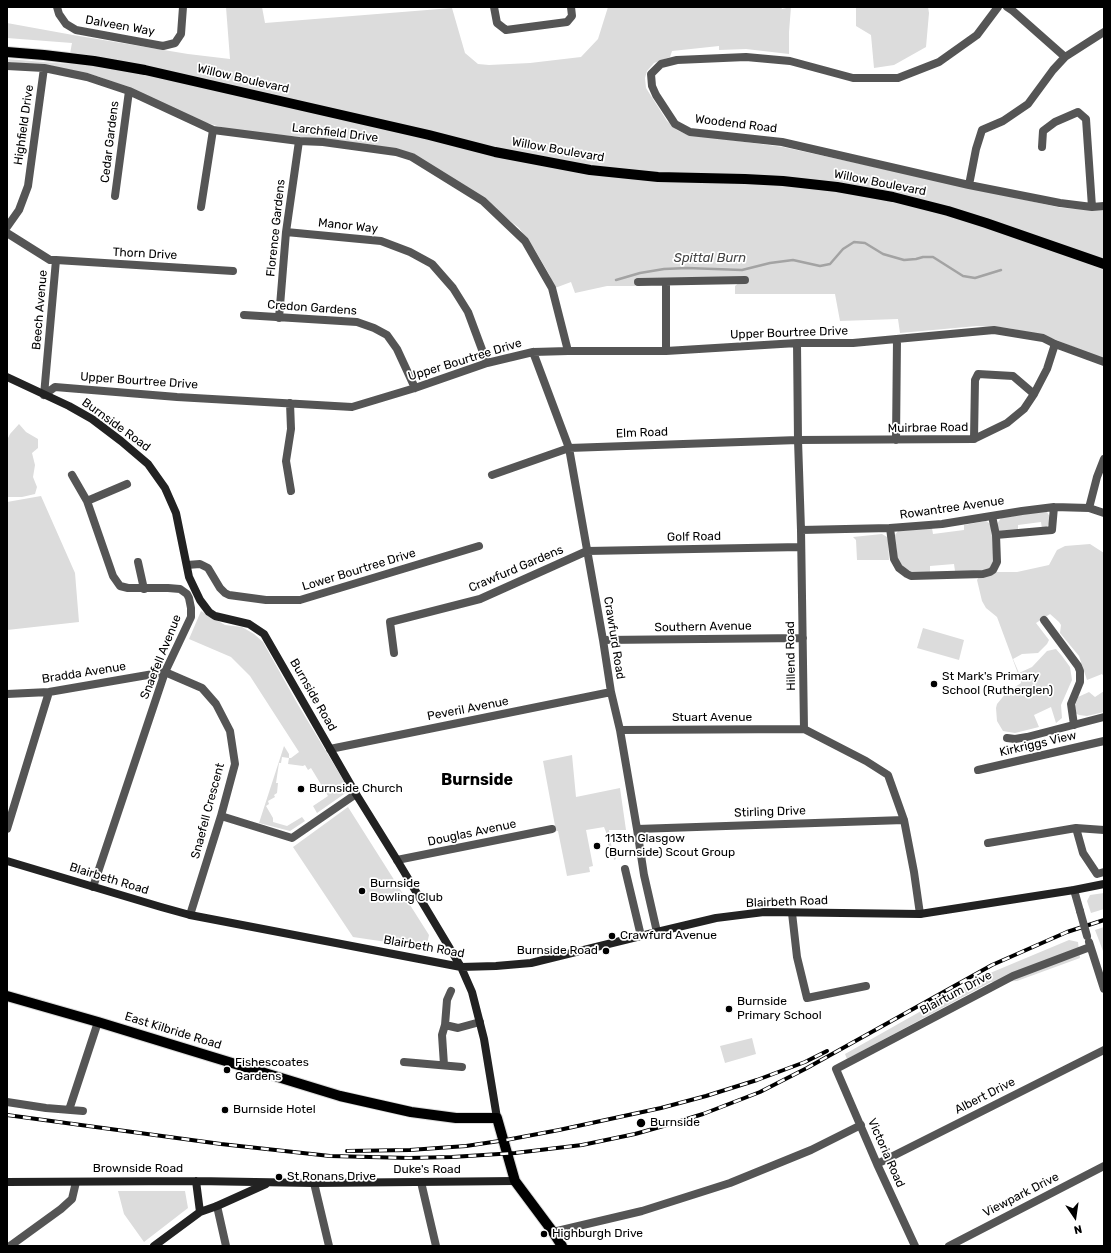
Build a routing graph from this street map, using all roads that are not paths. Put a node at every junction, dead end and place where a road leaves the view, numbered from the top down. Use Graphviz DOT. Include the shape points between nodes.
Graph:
graph roads {
  1 [pos="57,7"];
  2 [pos="184,7"];
  3 [pos="494,7"];
  4 [pos="571,7"];
  5 [pos="998,7"];
  6 [pos="1012,8"];
  7 [pos="1104,32"];
  8 [pos="7,52"];
  9 [pos="1065,57"];
  10 [pos="7,66"];
  11 [pos="44,68"];
  12 [pos="129,91"];
  13 [pos="213,130"];
  14 [pos="299,141"];
  15 [pos="1042,147"];
  16 [pos="969,185"];
  17 [pos="115,196"];
  18 [pos="1104,206"];
  19 [pos="201,207"];
  20 [pos="1092,207"];
  21 [pos="7,227"];
  22 [pos="286,232"];
  23 [pos="7,233"];
  24 [pos="56,260"];
  25 [pos="1104,264"];
  26 [pos="233,271"];
  27 [pos="745,280"];
  28 [pos="638,282"];
  29 [pos="666,282"];
  30 [pos="244,315"];
  31 [pos="279,318"];
  32 [pos="897,338"];
  33 [pos="797,343"];
  34 [pos="1055,344"];
  35 [pos="568,351"];
  36 [pos="666,351"];
  37 [pos="534,352"];
  38 [pos="1104,362"];
  39 [pos="487,363"];
  40 [pos="7,377"];
  41 [pos="415,388"];
  42 [pos="1034,394"];
  43 [pos="44,395"];
  44 [pos="290,403"];
  45 [pos="974,439"];
  46 [pos="798,440"];
  47 [pos="896,440"];
  48 [pos="570,448"];
  49 [pos="1104,459"];
  50 [pos="72,475"];
  51 [pos="492,475"];
  52 [pos="127,484"];
  53 [pos="291,490"];
  54 [pos="87,501"];
  55 [pos="1054,507"];
  56 [pos="1089,508"];
  57 [pos="1104,512"];
  58 [pos="992,516"];
  59 [pos="890,528"];
  60 [pos="801,530"];
  61 [pos="996,535"];
  62 [pos="479,546"];
  63 [pos="801,547"];
  64 [pos="587,551"];
  65 [pos="138,562"];
  66 [pos="186,565"];
  67 [pos="144,589"];
  68 [pos="1044,620"];
  69 [pos="803,638"];
  70 [pos="603,640"];
  71 [pos="394,653"];
  72 [pos="165,672"];
  73 [pos="49,692"];
  74 [pos="611,692"];
  75 [pos="7,694"];
  76 [pos="1104,717"];
  77 [pos="1074,725"];
  78 [pos="620,730"];
  79 [pos="804,730"];
  80 [pos="1007,738"];
  81 [pos="1104,741"];
  82 [pos="330,749"];
  83 [pos="978,770"];
  84 [pos="356,794"];
  85 [pos="221,816"];
  86 [pos="904,820"];
  87 [pos="1076,828"];
  88 [pos="7,829"];
  89 [pos="552,829"];
  90 [pos="637,829"];
  91 [pos="1104,830"];
  92 [pos="988,843"];
  93 [pos="397,860"];
  94 [pos="7,861"];
  95 [pos="625,869"];
  96 [pos="1104,872"];
  97 [pos="1104,884"];
  98 [pos="93,887"];
  99 [pos="1074,890"];
  100 [pos="792,912"];
  101 [pos="920,914"];
  102 [pos="190,915"];
  103 [pos="657,932"];
  104 [pos="640,936"];
  105 [pos="1090,947"];
  106 [pos="461,967"];
  107 [pos="866,986"];
  108 [pos="1104,987"];
  109 [pos="451,991"];
  110 [pos="7,996"];
  111 [pos="98,1022"];
  112 [pos="480,1022"];
  113 [pos="445,1025"];
  114 [pos="1104,1050"];
  115 [pos="404,1062"];
  116 [pos="444,1066"];
  117 [pos="462,1067"];
  118 [pos="836,1069"];
  119 [pos="7,1102"];
  120 [pos="69,1110"];
  121 [pos="83,1111"];
  122 [pos="497,1118"];
  123 [pos="861,1125"];
  124 [pos="877,1164"];
  125 [pos="1104,1166"];
  126 [pos="196,1181"];
  127 [pos="515,1181"];
  128 [pos="7,1182"];
  129 [pos="76,1182"];
  130 [pos="421,1182"];
  131 [pos="268,1183"];
  132 [pos="314,1183"];
  133 [pos="217,1206"];
  134 [pos="200,1212"];
  135 [pos="553,1232"];
  136 [pos="10,1246"];
  137 [pos="154,1246"];
  138 [pos="226,1246"];
  139 [pos="329,1246"];
  140 [pos="436,1246"];
  141 [pos="562,1246"];
  142 [pos="915,1246"];
  143 [pos="949,1246"];
  1 -- 2 [label="street, Dalveen Way" via="66,24 76,30 163,46 175,43 181,34"];
  3 -- 4 [label="street" via="497,23 506,30 567,22 572,16"];
  5 -- 16 [label="street, Woodend Road" via="977,35 939,62 898,78 853,78 790,61 746,56 677,60 661,64 651,74 656,95 675,124 690,132 782,142"];
  6 -- 9 [label="street"];
  7 -- 9 [label="street"];
  8 -- 25 [label="main road, Willow Boulevard" via="94,61 145,70 495,152 575,167 658,177 783,181 893,197 978,220"];
  9 -- 16 [label="street" via="1028,104 1003,121 982,130"];
  10 -- 11 [label="street, Larchfield Drive"];
  11 -- 12 [label="street, Larchfield Drive" via="87,76"];
  11 -- 21 [label="street, Highfield Drive" via="28,186 19,210"];
  12 -- 13 [label="street, Larchfield Drive"];
  12 -- 17 [label="street, Cedar Gardens"];
  13 -- 14 [label="street, Larchfield Drive"];
  13 -- 19 [label="street"];
  14 -- 22 [label="street, Florence Gardens"];
  14 -- 35 [label="street, Larchfield Drive" via="396,152 412,157 483,201 525,241 552,288"];
  15 -- 20 [label="street" via="1043,131 1055,122 1078,112 1086,119"];
  16 -- 20 [label="street, Woodend Road"];
  18 -- 20 [label="street, Woodend Road"];
  22 -- 31 [label="street, Florence Gardens"];
  22 -- 39 [label="street, Manor Way" via="381,241 432,264 453,288 468,312"];
  23 -- 24 [label="street, Beech Avenue" via="50,260"];
  24 -- 26 [label="street, Thorn Drive"];
  24 -- 43 [label="street, Beech Avenue"];
  27 -- 29 [label="street"];
  28 -- 29 [label="street"];
  29 -- 36 [label="street"];
  30 -- 31 [label="street, Credon Gardens"];
  31 -- 41 [label="street, Credon Gardens" via="357,322 374,328 386,335 397,349"];
  32 -- 33 [label="street, Upper Bourtree Drive" via="852,343"];
  32 -- 34 [label="street, Upper Bourtree Drive" via="994,330 1043,338"];
  32 -- 47 [label="street"];
  33 -- 36 [label="street, Upper Bourtree Drive"];
  33 -- 46 [label="street, Hillend Road"];
  34 -- 38 [label="street, Upper Bourtree Drive"];
  34 -- 42 [label="street, Muirbrae Road" via="1047,369"];
  35 -- 36 [label="street, Upper Bourtree Drive"];
  35 -- 37 [label="street, Upper Bourtree Drive"];
  37 -- 39 [label="street, Upper Bourtree Drive"];
  37 -- 48 [label="street, Crawfurd Road"];
  39 -- 41 [label="street, Upper Bourtree Drive"];
  40 -- 43 [label="street, Burnside Road"];
  41 -- 44 [label="street, Upper Bourtree Drive" via="352,407"];
  42 -- 45 [label="street, Muirbrae Road" via="1024,409 1007,423"];
  42 -- 45 [label="street" via="1013,376 978,374 975,380"];
  43 -- 44 [label="street, Upper Bourtree Drive" via="55,388"];
  43 -- 66 [label="street, Burnside Road" via="92,419 148,464 176,513"];
  44 -- 53 [label="street" via="291,429 286,461"];
  45 -- 47 [label="street, Muirbrae Road"];
  46 -- 47 [label="street, Muirbrae Road"];
  46 -- 48 [label="street, Elm Road"];
  46 -- 60 [label="street, Hillend Road"];
  48 -- 51 [label="street, Elm Road"];
  48 -- 64 [label="street, Crawfurd Road"];
  49 -- 56 [label="street"];
  50 -- 54 [label="street, Snaefell Avenue"];
  52 -- 54 [label="street"];
  54 -- 67 [label="street, Snaefell Avenue" via="113,576 120,586"];
  55 -- 56 [label="street, Rowantree Avenue"];
  55 -- 58 [label="street, Rowantree Avenue"];
  55 -- 61 [label="street" via="1052,530"];
  56 -- 57 [label="street, Rowantree Avenue"];
  58 -- 59 [label="street, Rowantree Avenue" via="942,524"];
  58 -- 61 [label="street"];
  59 -- 60 [label="street, Rowantree Avenue"];
  59 -- 61 [label="street" via="896,563 901,570 911,576 990,572 996,566"];
  60 -- 63 [label="street, Hillend Road"];
  62 -- 66 [label="street, Lower Bourtree Drive" via="300,600 266,600 229,595 220,588 208,568 200,564"];
  63 -- 64 [label="street, Golf Road"];
  63 -- 69 [label="street, Hillend Road"];
  64 -- 70 [label="street, Crawfurd Road"];
  64 -- 71 [label="street, Crawfurd Gardens" via="480,599 390,622"];
  65 -- 67 [label="street"];
  66 -- 82 [label="street, Burnside Road" via="193,586 209,612 249,624 264,634"];
  67 -- 72 [label="street, Snaefell Avenue" via="176,588 189,598 190,617"];
  68 -- 77 [label="street" via="1080,671 1080,682 1071,704"];
  69 -- 70 [label="street, Southern Avenue"];
  69 -- 79 [label="street, Hillend Road"];
  70 -- 74 [label="street, Crawfurd Road"];
  72 -- 73 [label="street, Bradda Avenue"];
  72 -- 85 [label="street, Snaefell Crescent" via="202,688 216,704 230,731 235,764"];
  72 -- 98 [label="street, Snaefell Avenue"];
  73 -- 75 [label="street, Bradda Avenue"];
  73 -- 88 [label="street"];
  74 -- 78 [label="street, Crawfurd Road"];
  74 -- 82 [label="street, Peveril Avenue"];
  76 -- 77 [label="street"];
  77 -- 80 [label="street" via="1027,737"];
  78 -- 79 [label="street, Stuart Avenue"];
  78 -- 90 [label="street, Crawfurd Road"];
  79 -- 86 [label="street" via="888,775"];
  81 -- 83 [label="street, Kirkriggs View"];
  82 -- 84 [label="street, Burnside Road"];
  84 -- 85 [label="street" via="292,838"];
  84 -- 93 [label="street, Burnside Road"];
  85 -- 102 [label="street, Snaefell Crescent"];
  86 -- 90 [label="street, Stirling Drive"];
  86 -- 101 [label="street"];
  87 -- 91 [label="street"];
  87 -- 92 [label="street"];
  87 -- 96 [label="street" via="1083,853 1097,874"];
  89 -- 93 [label="street, Douglas Avenue"];
  90 -- 103 [label="street, Crawfurd Road"];
  93 -- 106 [label="street, Burnside Road"];
  94 -- 98 [label="street, Blairbeth Road"];
  95 -- 104 [label="street"];
  97 -- 99 [label="street, Blairbeth Road"];
  98 -- 102 [label="street, Blairbeth Road"];
  99 -- 101 [label="street, Blairbeth Road"];
  99 -- 105 [label="street, bridge"];
  100 -- 101 [label="street, Blairbeth Road"];
  100 -- 103 [label="street, Blairbeth Road" via="764,912 716,918"];
  100 -- 107 [label="street" via="797,957 807,998"];
  102 -- 106 [label="street, Blairbeth Road"];
  103 -- 104 [label="street, Blairbeth Road"];
  104 -- 106 [label="street, Blairbeth Road" via="531,963"];
  105 -- 108 [label="street"];
  105 -- 118 [label="street, Blairtum Drive" via="1013,976"];
  106 -- 112 [label="street, Burnside Road" via="472,992"];
  109 -- 113 [label="street" via="447,1000"];
  110 -- 111 [label="main road, East Kilbride Road"];
  111 -- 120 [label="street"];
  111 -- 122 [label="main road, East Kilbride Road" via="340,1096 411,1112 456,1118"];
  112 -- 113 [label="street" via="458,1028"];
  112 -- 122 [label="street, Burnside Road"];
  113 -- 116 [label="street" via="442,1035"];
  114 -- 124 [label="street, Albert Drive"];
  115 -- 116 [label="street"];
  116 -- 117 [label="street"];
  118 -- 123 [label="street, Victoria Road"];
  119 -- 120 [label="street"];
  120 -- 121 [label="street"];
  122 -- 127 [label="main road"];
  123 -- 124 [label="street, Victoria Road"];
  123 -- 135 [label="street" via="811,1150 730,1183 642,1211"];
  124 -- 142 [label="street, Victoria Road"];
  125 -- 143 [label="street, Viewpark Drive"];
  126 -- 129 [label="street, Brownside Road"];
  126 -- 131 [label="street, Brownside Road"];
  126 -- 134 [label="street"];
  127 -- 130 [label="street, Duke's Road"];
  127 -- 135 [label="main road"];
  128 -- 129 [label="street, Brownside Road"];
  129 -- 136 [label="street" via="72,1199"];
  130 -- 132 [label="street, Duke's Road"];
  130 -- 140 [label="street"];
  131 -- 132 [label="street, Duke's Road"];
  131 -- 133 [label="street, Duke's Road"];
  132 -- 139 [label="street"];
  133 -- 134 [label="street, Duke's Road"];
  133 -- 138 [label="street"];
  134 -- 137 [label="street, Duke's Road"];
  135 -- 141 [label="main road"];
}
